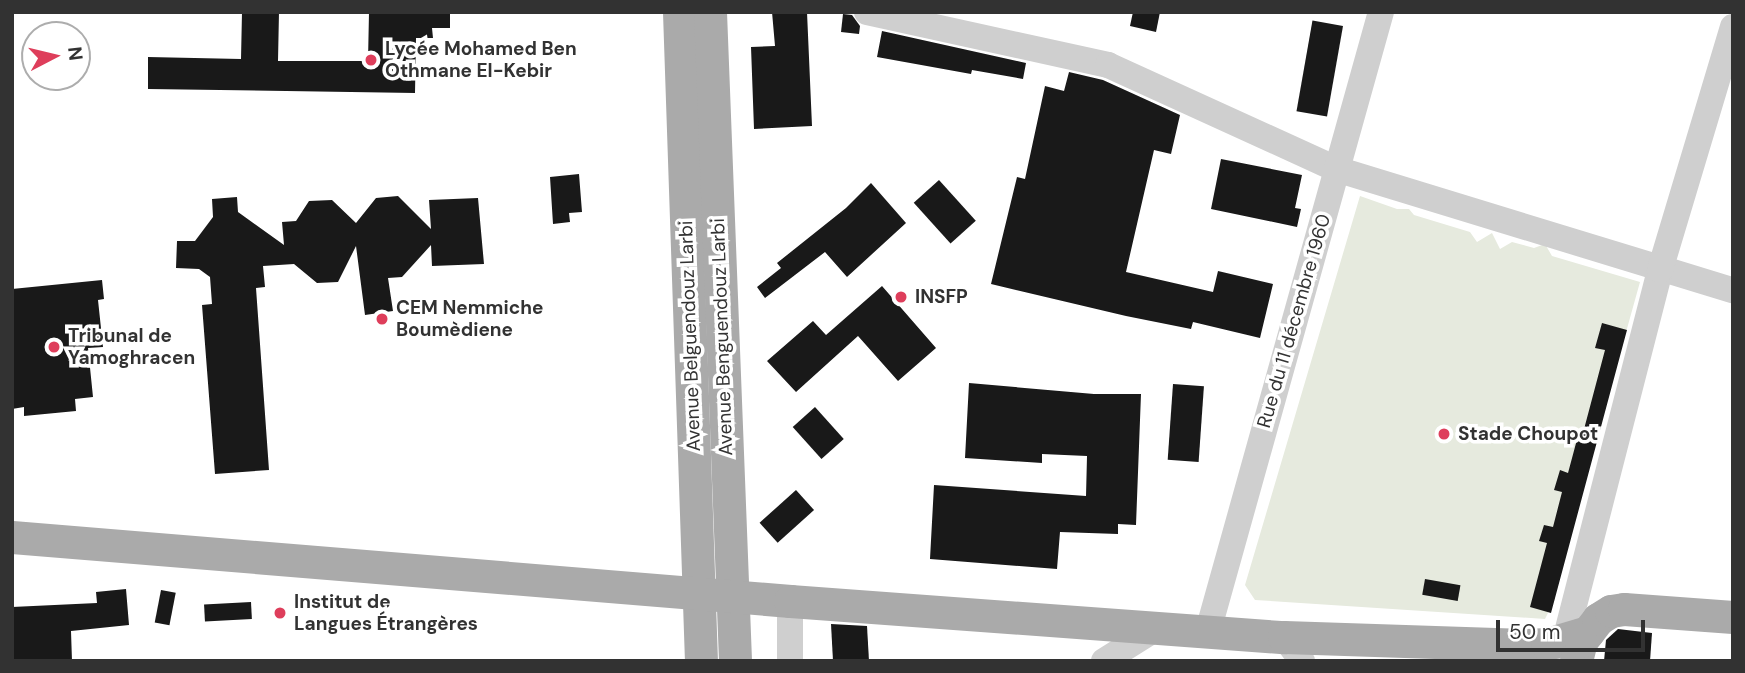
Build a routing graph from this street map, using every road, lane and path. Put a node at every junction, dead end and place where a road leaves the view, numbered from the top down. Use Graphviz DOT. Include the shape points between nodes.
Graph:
graph roads {
  1 [pos="679,12"];
  2 [pos="710,12"];
  3 [pos="867,12"];
  4 [pos="1381,12"];
  5 [pos="1733,27"];
  6 [pos="1336,169"];
  7 [pos="1660,270"];
  8 [pos="1733,290"];
  9 [pos="12,537"];
  10 [pos="699,594"];
  11 [pos="733,597"];
  12 [pos="790,601"];
  13 [pos="1733,617"];
  14 [pos="1158,627"];
  15 [pos="1208,631"];
  16 [pos="1293,649"];
  17 [pos="1568,652"];
  18 [pos="701,661"];
  19 [pos="736,661"];
  20 [pos="790,661"];
  21 [pos="1104,661"];
  1 -- 10 [label="main road, Avenue Belguendouz Larbi"];
  2 -- 11 [label="main road, Avenue Benguendouz Larbi"];
  3 -- 6 [label="street" via="1108,65"];
  4 -- 6 [label="street, Rue du 11 décembre 1960"];
  5 -- 7 [label="street"];
  6 -- 7 [label="street"];
  6 -- 15 [label="street, Rue du 11 décembre 1960"];
  7 -- 8 [label="street"];
  7 -- 17 [label="street"];
  9 -- 10 [label="main road"];
  10 -- 11 [label="main road"];
  10 -- 18 [label="main road, Avenue Belguendouz Larbi"];
  11 -- 12 [label="main road"];
  11 -- 19 [label="main road, Avenue Benguendouz Larbi"];
  12 -- 14 [label="main road"];
  12 -- 20 [label="street"];
  13 -- 17 [label="main road" via="1624,608 1611,611"];
  14 -- 15 [label="main road"];
  14 -- 21 [label="street"];
  15 -- 16 [label="main road"];
  16 -- 17 [label="main road" via="1525,645"];
}
